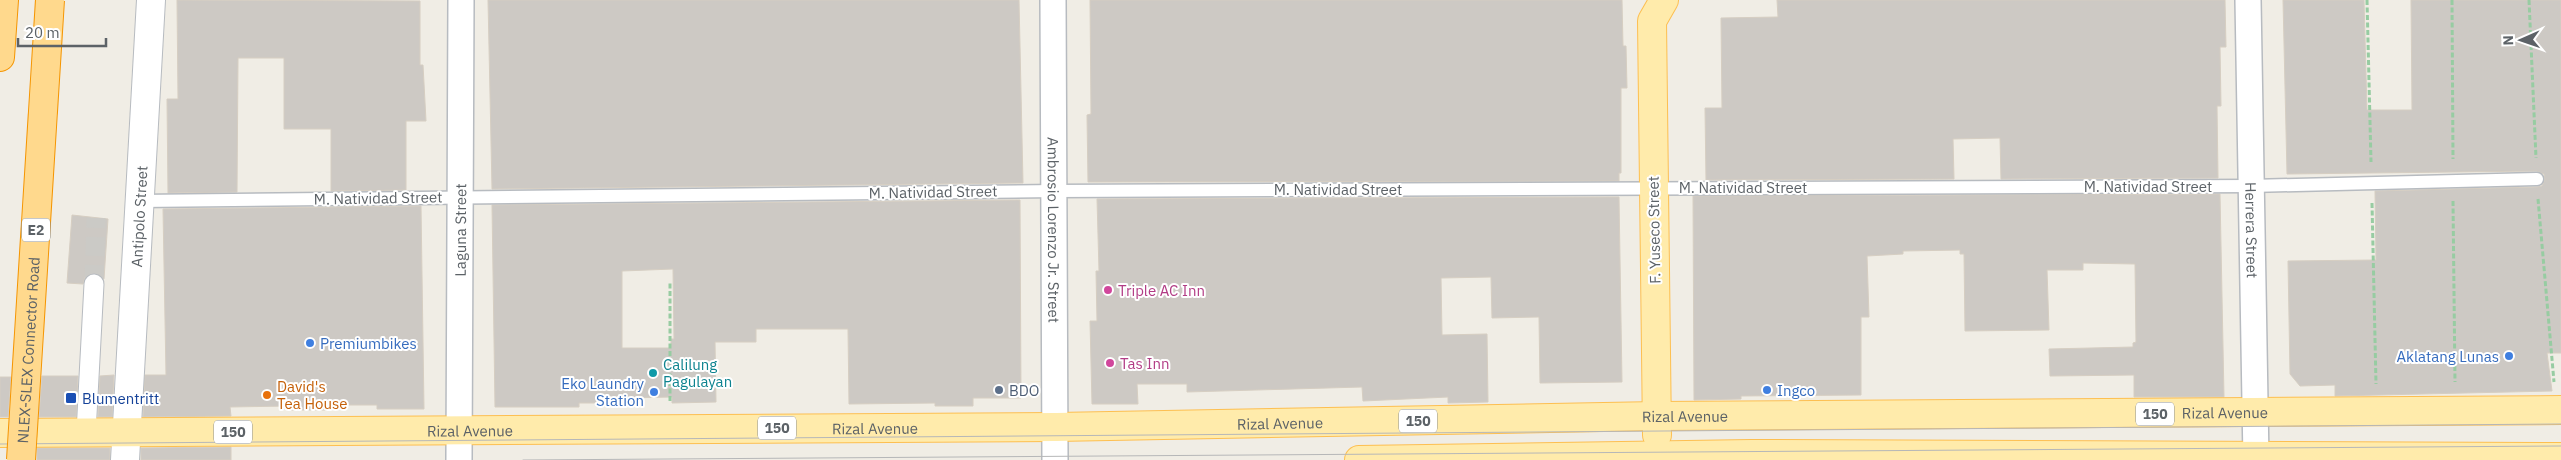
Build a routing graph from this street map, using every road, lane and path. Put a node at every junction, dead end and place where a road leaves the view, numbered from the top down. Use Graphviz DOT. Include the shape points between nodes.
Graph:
graph roads {
  1 [pos="4,0"];
  2 [pos="50,0"];
  3 [pos="151,0"];
  4 [pos="461,0"];
  5 [pos="1054,0"];
  6 [pos="2248,0"];
  7 [pos="2452,0"];
  8 [pos="2529,0"];
  9 [pos="1656,7"];
  10 [pos="0,58"];
  11 [pos="2537,179"];
  12 [pos="2453,181"];
  13 [pos="2251,186"];
  14 [pos="1653,187"];
  15 [pos="1055,191"];
  16 [pos="460,197"];
  17 [pos="139,201"];
  18 [pos="31,280"];
  19 [pos="670,283"];
  20 [pos="94,284"];
  21 [pos="2559,410"];
  22 [pos="2456,412"];
  23 [pos="2255,413"];
  24 [pos="1657,416"];
  25 [pos="1056,428"];
  26 [pos="670,429"];
  27 [pos="458,431"];
  28 [pos="10,433"];
  29 [pos="86,433"];
  30 [pos="125,433"];
  31 [pos="2561,456"];
  32 [pos="1656,458"];
  33 [pos="2256,458"];
  34 [pos="22,460"];
  35 [pos="125,460"];
  36 [pos="459,460"];
  37 [pos="1055,460"];
  38 [pos="1360,460"];
  1 -- 10 [label="highway"];
  2 -- 34 [label="highway, NLEX-SLEX Connector Road / E2, bridge"];
  3 -- 17 [label="street, Antipolo Street"];
  4 -- 16 [label="street, Laguna Street"];
  5 -- 15 [label="street, Ambrosio Lorenzo Jr. Street"];
  6 -- 13 [label="street, Herrera Street"];
  7 -- 12 [label="path"];
  8 -- 11 [label="path"];
  9 -- 14 [label="main road, F. Yuseco Street"];
  11 -- 12 [label="lane, M. Natividad Street"];
  11 -- 21 [label="path"];
  12 -- 13 [label="lane, M. Natividad Street"];
  12 -- 22 [label="path"];
  13 -- 14 [label="lane, M. Natividad Street"];
  13 -- 23 [label="street, Herrera Street"];
  14 -- 15 [label="lane, M. Natividad Street"];
  14 -- 24 [label="main road, F. Yuseco Street"];
  15 -- 16 [label="lane, M. Natividad Street"];
  15 -- 25 [label="street, Ambrosio Lorenzo Jr. Street"];
  16 -- 17 [label="lane, M. Natividad Street"];
  16 -- 27 [label="street, Laguna Street"];
  17 -- 30 [label="street, Antipolo Street"];
  18 -- 28 [label="street"];
  19 -- 26 [label="path"];
  20 -- 29 [label="street"];
  21 -- 22 [label="main road, Rizal Avenue / 150"];
  22 -- 23 [label="main road, Rizal Avenue / 150"];
  23 -- 24 [label="main road, Rizal Avenue / 150"];
  23 -- 33 [label="street, Herrera Street"];
  24 -- 25 [label="main road, Rizal Avenue / 150"];
  24 -- 32 [label="main road, F. Yuseco Street"];
  25 -- 26 [label="main road, Rizal Avenue / 150"];
  25 -- 37 [label="street, Ambrosio Lorenzo Jr. Street"];
  26 -- 27 [label="main road, Rizal Avenue / 150"];
  27 -- 30 [label="main road, Rizal Avenue / 150"];
  27 -- 36 [label="street, Laguna Street"];
  28 -- 29 [label="main road, Rizal Avenue / 150"];
  29 -- 30 [label="main road, Rizal Avenue / 150"];
  30 -- 35 [label="street, Antipolo Street"];
  31 -- 33 [label="main road"];
  32 -- 33 [label="main road" via="1751,454"];
  32 -- 38 [label="main road"];
}
